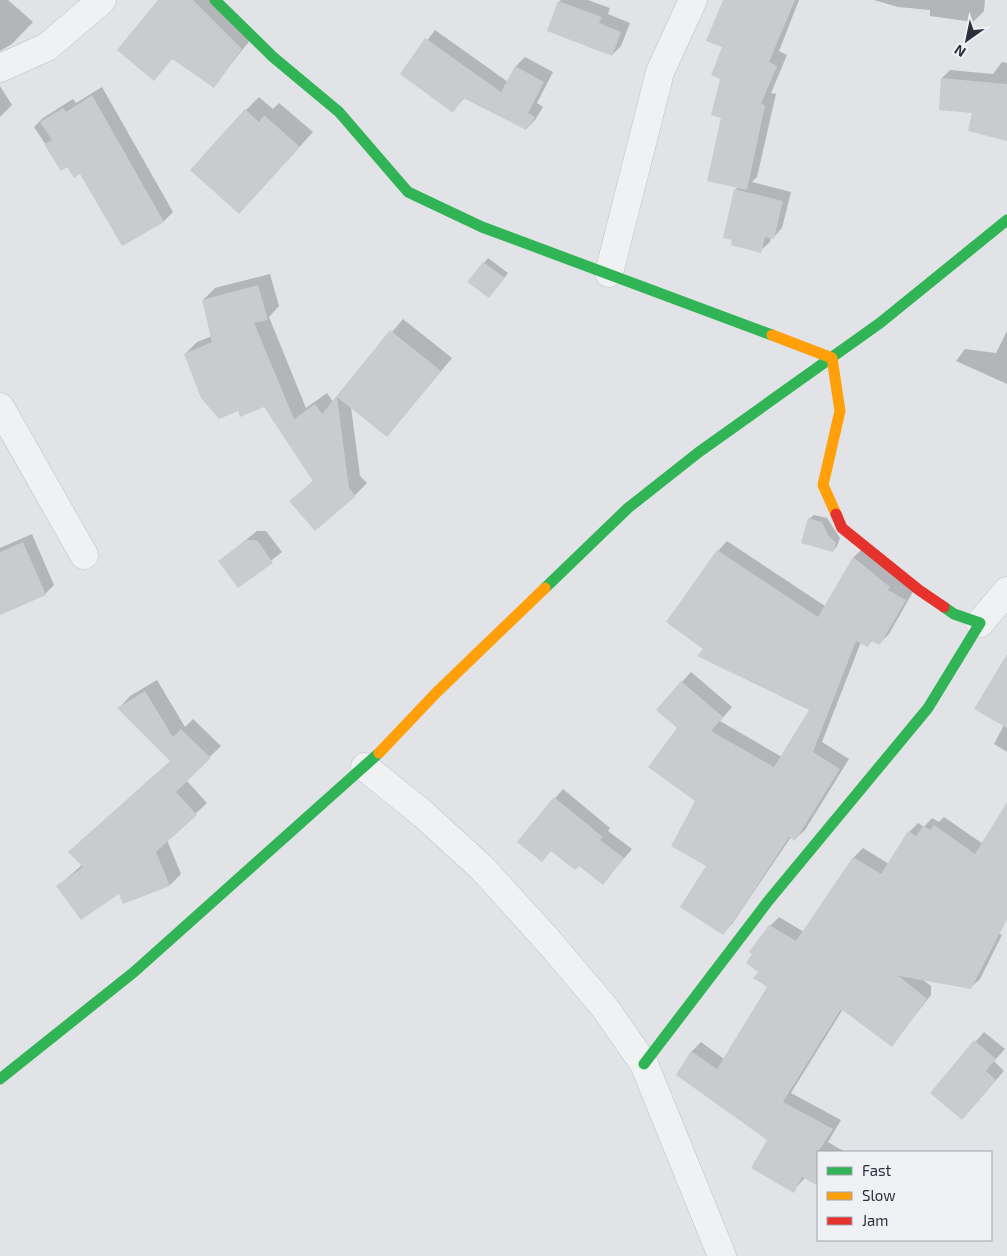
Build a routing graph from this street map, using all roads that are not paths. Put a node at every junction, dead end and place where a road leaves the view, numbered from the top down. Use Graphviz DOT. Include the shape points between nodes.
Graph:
graph roads {
  1 [pos="102,0"];
  2 [pos="215,0"];
  3 [pos="693,0"];
  4 [pos="0,68"];
  5 [pos="1007,220"];
  6 [pos="609,273"];
  7 [pos="832,358"];
  8 [pos="0,407"];
  9 [pos="84,555"];
  10 [pos="1007,591"];
  11 [pos="980,623"];
  12 [pos="365,767"];
  13 [pos="644,1064"];
  14 [pos="0,1079"];
  15 [pos="722,1256"];
  1 -- 4 [label="street" via="47,47"];
  2 -- 6 [label="street" via="273,58 339,112 408,192 482,227"];
  3 -- 6 [label="street" via="660,72"];
  5 -- 7 [label="street"];
  6 -- 7 [label="street"];
  7 -- 11 [label="street" via="840,411 823,484 842,528 919,590 954,614"];
  7 -- 12 [label="street" via="699,452 628,508 436,693"];
  8 -- 9 [label="street"];
  10 -- 11 [label="street"];
  11 -- 13 [label="street" via="928,708 769,900"];
  12 -- 13 [label="street" via="423,814 482,869 605,1008"];
  12 -- 14 [label="street" via="134,972"];
  13 -- 15 [label="street"];
}
